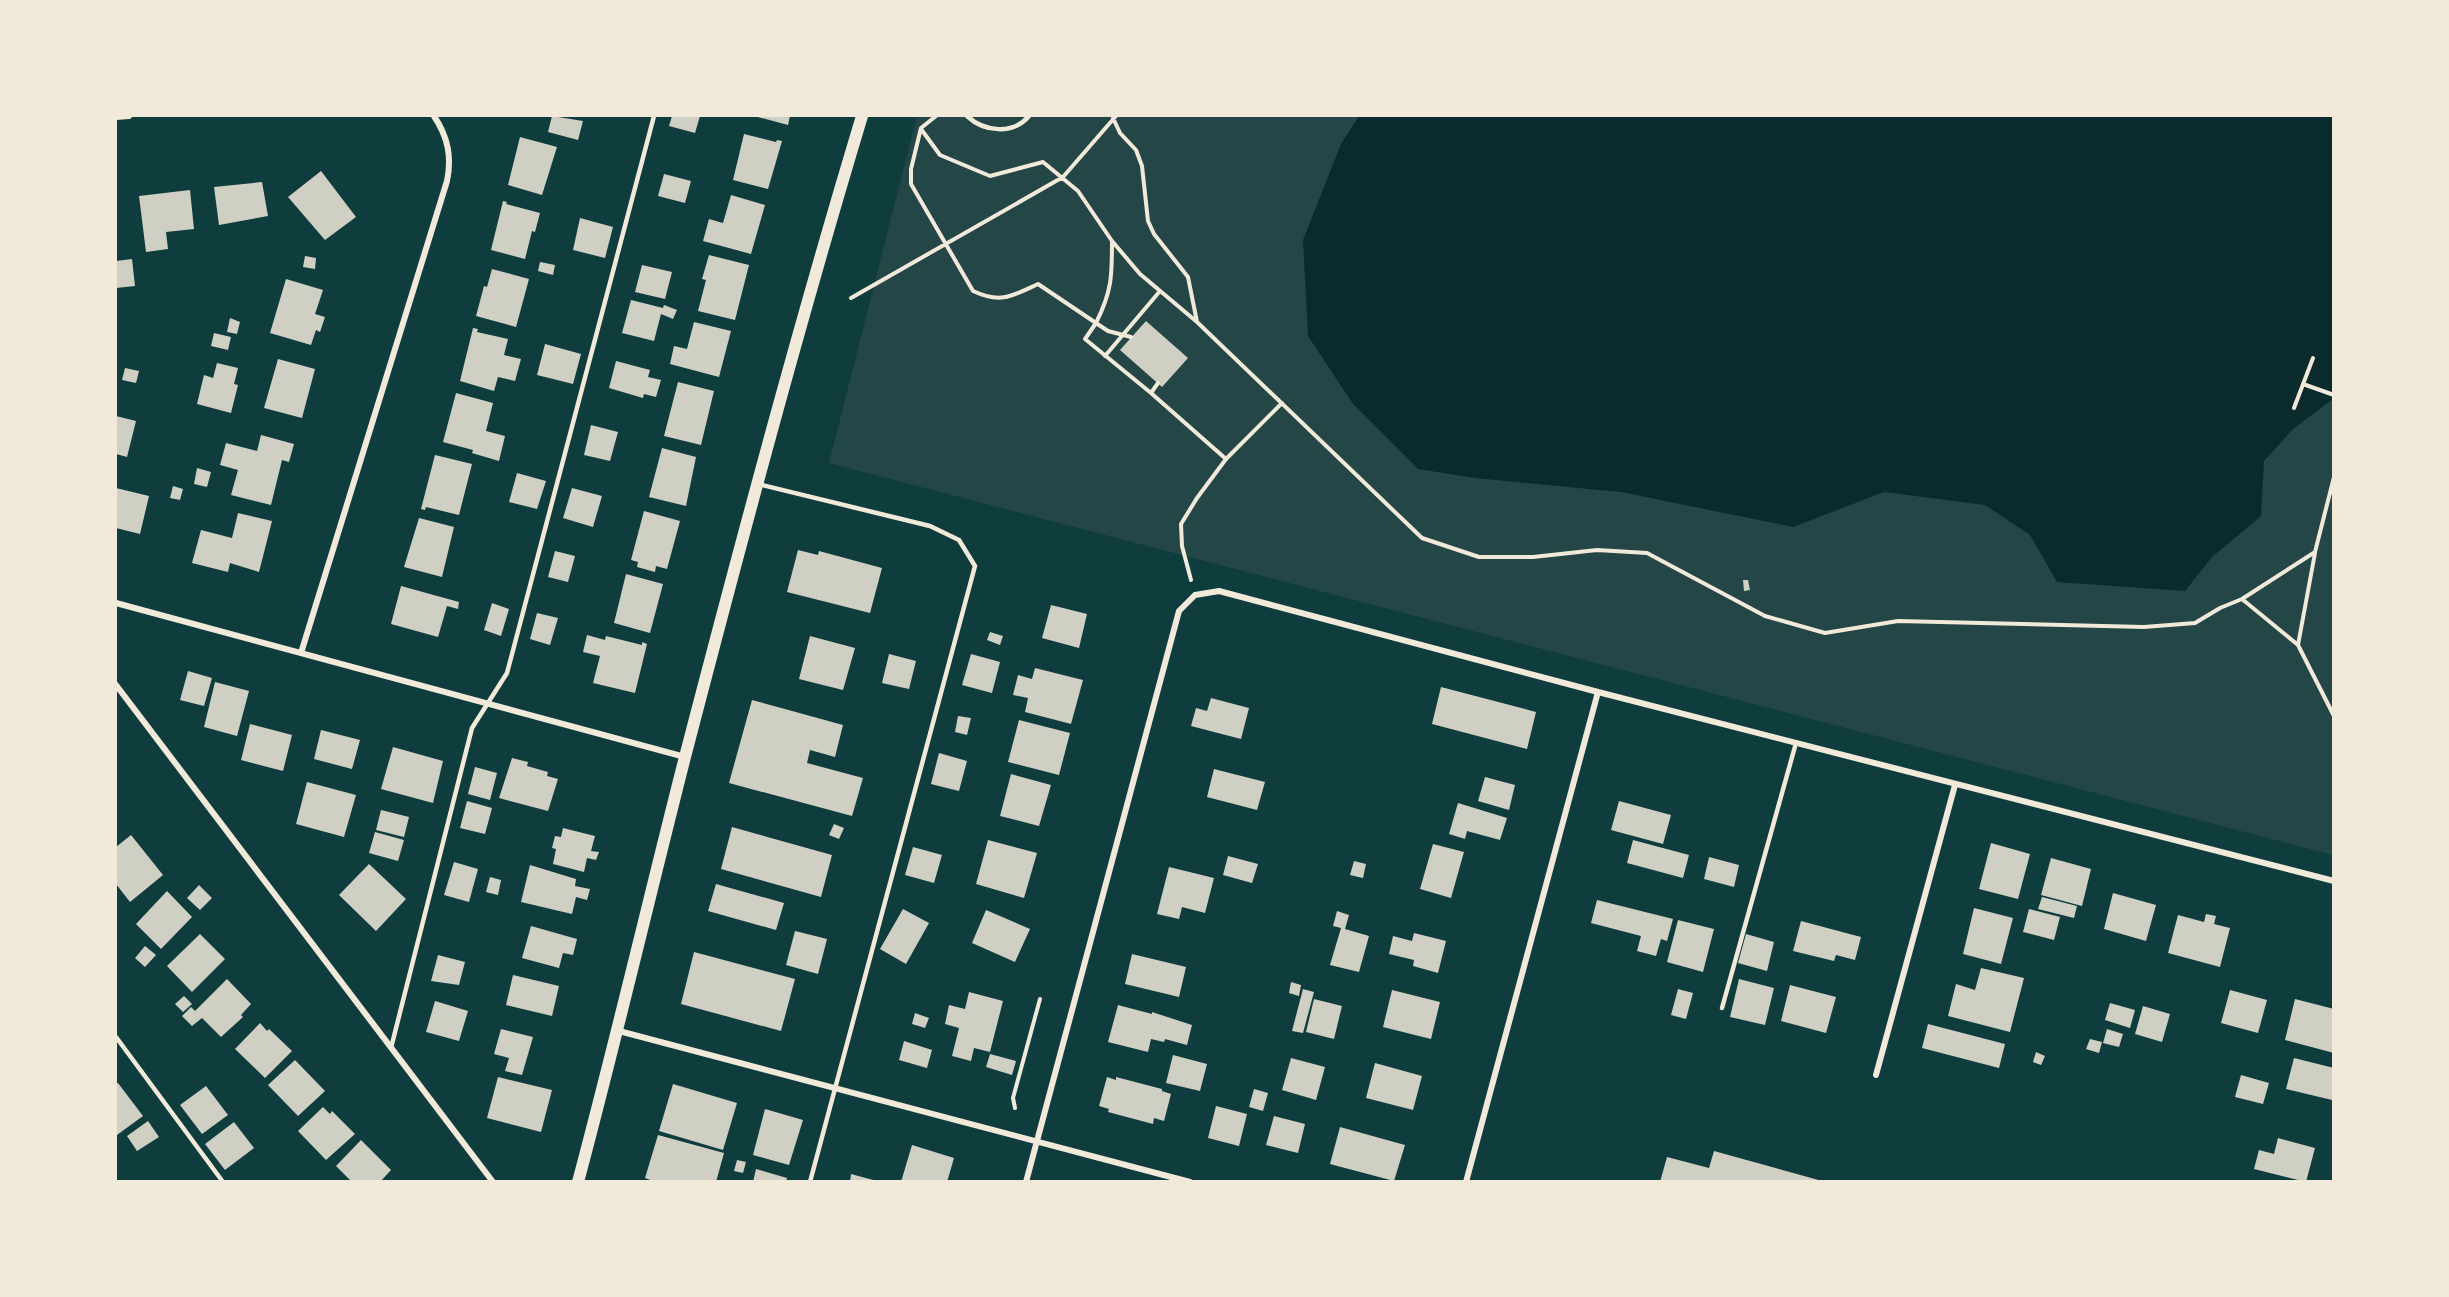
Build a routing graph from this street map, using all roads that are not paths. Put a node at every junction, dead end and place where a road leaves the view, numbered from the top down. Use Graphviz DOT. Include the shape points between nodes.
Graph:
graph roads {
  1 [pos="129,116"];
  2 [pos="434,116"];
  3 [pos="654,116"];
  4 [pos="862,116"];
  5 [pos="967,116"];
  6 [pos="1029,116"];
  7 [pos="116,117"];
  8 [pos="758,484"];
  9 [pos="116,603"];
  10 [pos="300,653"];
  11 [pos="116,685"];
  12 [pos="1598,692"];
  13 [pos="486,704"];
  14 [pos="1796,743"];
  15 [pos="685,757"];
  16 [pos="1955,785"];
  17 [pos="2334,881"];
  18 [pos="1722,1008"];
  19 [pos="619,1031"];
  20 [pos="116,1037"];
  21 [pos="391,1049"];
  22 [pos="1876,1075"];
  23 [pos="836,1088"];
  24 [pos="1036,1141"];
  25 [pos="223,1182"];
  26 [pos="493,1182"];
  27 [pos="578,1182"];
  28 [pos="810,1182"];
  29 [pos="1026,1182"];
  30 [pos="1190,1182"];
  31 [pos="1466,1182"];
  1 -- 7 [label="street"];
  2 -- 10 [label="street" via="444,130 449,150 447,181"];
  3 -- 13 [label="lane" via="507,673"];
  4 -- 8 [label="main road" via="811,285"];
  5 -- 6 [label="lane" via="987,128 1000,129 1014,127"];
  8 -- 15 [label="main road"];
  8 -- 23 [label="lane" via="930,526 959,540 975,566"];
  9 -- 10 [label="street"];
  10 -- 13 [label="street"];
  11 -- 21 [label="street"];
  12 -- 14 [label="street"];
  12 -- 24 [label="street" via="1219,591 1195,595 1179,611"];
  12 -- 31 [label="street"];
  13 -- 15 [label="street"];
  13 -- 21 [label="lane" via="472,728"];
  14 -- 16 [label="street"];
  14 -- 18 [label="lane"];
  15 -- 19 [label="main road"];
  16 -- 17 [label="street"];
  16 -- 22 [label="street"];
  19 -- 23 [label="street"];
  19 -- 27 [label="main road"];
  20 -- 25 [label="lane"];
  21 -- 26 [label="street"];
  23 -- 24 [label="street"];
  23 -- 28 [label="lane"];
  24 -- 29 [label="street"];
  24 -- 30 [label="street"];
}
